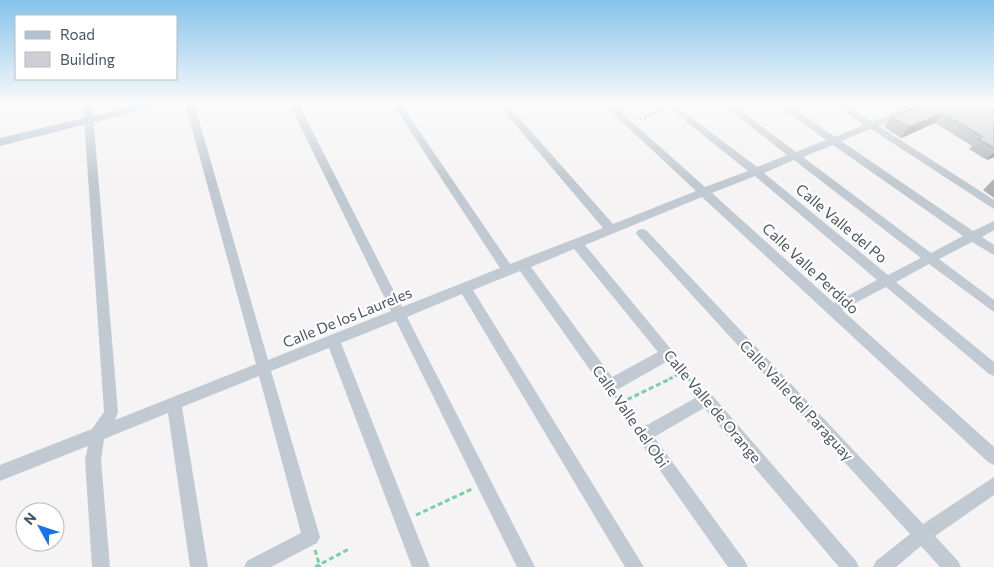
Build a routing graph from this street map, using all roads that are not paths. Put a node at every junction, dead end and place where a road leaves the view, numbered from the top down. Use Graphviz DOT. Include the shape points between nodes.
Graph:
graph roads {
  1 [pos="50,129"];
  2 [pos="89,129"];
  3 [pos="197,129"];
  4 [pos="306,129"];
  5 [pos="414,129"];
  6 [pos="524,129"];
  7 [pos="635,129"];
  8 [pos="701,129"];
  9 [pos="760,129"];
  10 [pos="818,129"];
  11 [pos="861,129"];
  12 [pos="879,129"];
  13 [pos="834,140"];
  14 [pos="0,142"];
  15 [pos="795,156"];
  16 [pos="756,172"];
  17 [pos="706,192"];
  18 [pos="994,205"];
  19 [pos="994,224"];
  20 [pos="612,230"];
  21 [pos="642,233"];
  22 [pos="973,236"];
  23 [pos="577,244"];
  24 [pos="994,251"];
  25 [pos="931,258"];
  26 [pos="523,265"];
  27 [pos="508,271"];
  28 [pos="888,282"];
  29 [pos="465,288"];
  30 [pos="994,307"];
  31 [pos="833,309"];
  32 [pos="398,314"];
  33 [pos="333,340"];
  34 [pos="264,367"];
  35 [pos="994,370"];
  36 [pos="610,386"];
  37 [pos="706,399"];
  38 [pos="174,402"];
  39 [pos="97,434"];
  40 [pos="994,457"];
  41 [pos="0,473"];
  42 [pos="994,485"];
  43 [pos="922,535"];
  44 [pos="101,567"];
  45 [pos="199,567"];
  46 [pos="253,567"];
  47 [pos="421,567"];
  48 [pos="526,567"];
  49 [pos="635,567"];
  50 [pos="739,567"];
  51 [pos="850,567"];
  52 [pos="882,567"];
  53 [pos="952,567"];
  1 -- 14 [label="main road"];
  2 -- 39 [label="street" via="111,412"];
  3 -- 34 [label="street"];
  4 -- 32 [label="street"];
  5 -- 27 [label="street"];
  6 -- 20 [label="street"];
  7 -- 17 [label="street, Calle Valle Perdido"];
  8 -- 16 [label="street, Calle Valle del Po"];
  9 -- 15 [label="street"];
  10 -- 13 [label="street"];
  11 -- 13 [label="street, Calle De los Laureles"];
  12 -- 18 [label="street"];
  13 -- 15 [label="street, Calle De los Laureles"];
  13 -- 22 [label="street"];
  15 -- 16 [label="street, Calle De los Laureles"];
  15 -- 25 [label="street"];
  16 -- 17 [label="street, Calle De los Laureles"];
  16 -- 28 [label="street, Calle Valle del Po"];
  17 -- 20 [label="street, Calle De los Laureles"];
  17 -- 31 [label="street, Calle Valle Perdido"];
  19 -- 22 [label="street"];
  20 -- 23 [label="street, Calle De los Laureles"];
  21 -- 43 [label="street, Calle Valle del Paraguay"];
  22 -- 24 [label="street"];
  22 -- 25 [label="street"];
  23 -- 26 [label="street, Calle De los Laureles"];
  23 -- 36 [label="street, Calle Valle de Orange" via="668,354"];
  25 -- 28 [label="street"];
  25 -- 30 [label="street"];
  26 -- 27 [label="street, Calle De los Laureles"];
  26 -- 36 [label="street, Calle Valle del Obi"];
  27 -- 29 [label="street, Calle De los Laureles"];
  28 -- 31 [label="street"];
  28 -- 35 [label="street, Calle Valle del Po"];
  29 -- 32 [label="street, Calle De los Laureles"];
  29 -- 49 [label="street"];
  31 -- 40 [label="street, Calle Valle Perdido"];
  32 -- 33 [label="street, Calle De los Laureles"];
  32 -- 48 [label="street"];
  33 -- 34 [label="street, Calle De los Laureles"];
  33 -- 47 [label="street"];
  34 -- 38 [label="street, Calle De los Laureles"];
  34 -- 46 [label="street" via="311,537"];
  37 -- 50 [label="street, Calle Valle del Obi" via="643,435"];
  37 -- 51 [label="street, Calle Valle de Orange"];
  38 -- 39 [label="street, Calle De los Laureles"];
  38 -- 45 [label="street"];
  39 -- 41 [label="street, Calle De los Laureles"];
  39 -- 44 [label="street" via="94,460"];
  42 -- 43 [label="street"];
  43 -- 52 [label="street"];
  43 -- 53 [label="street, Calle Valle del Paraguay"];
}
